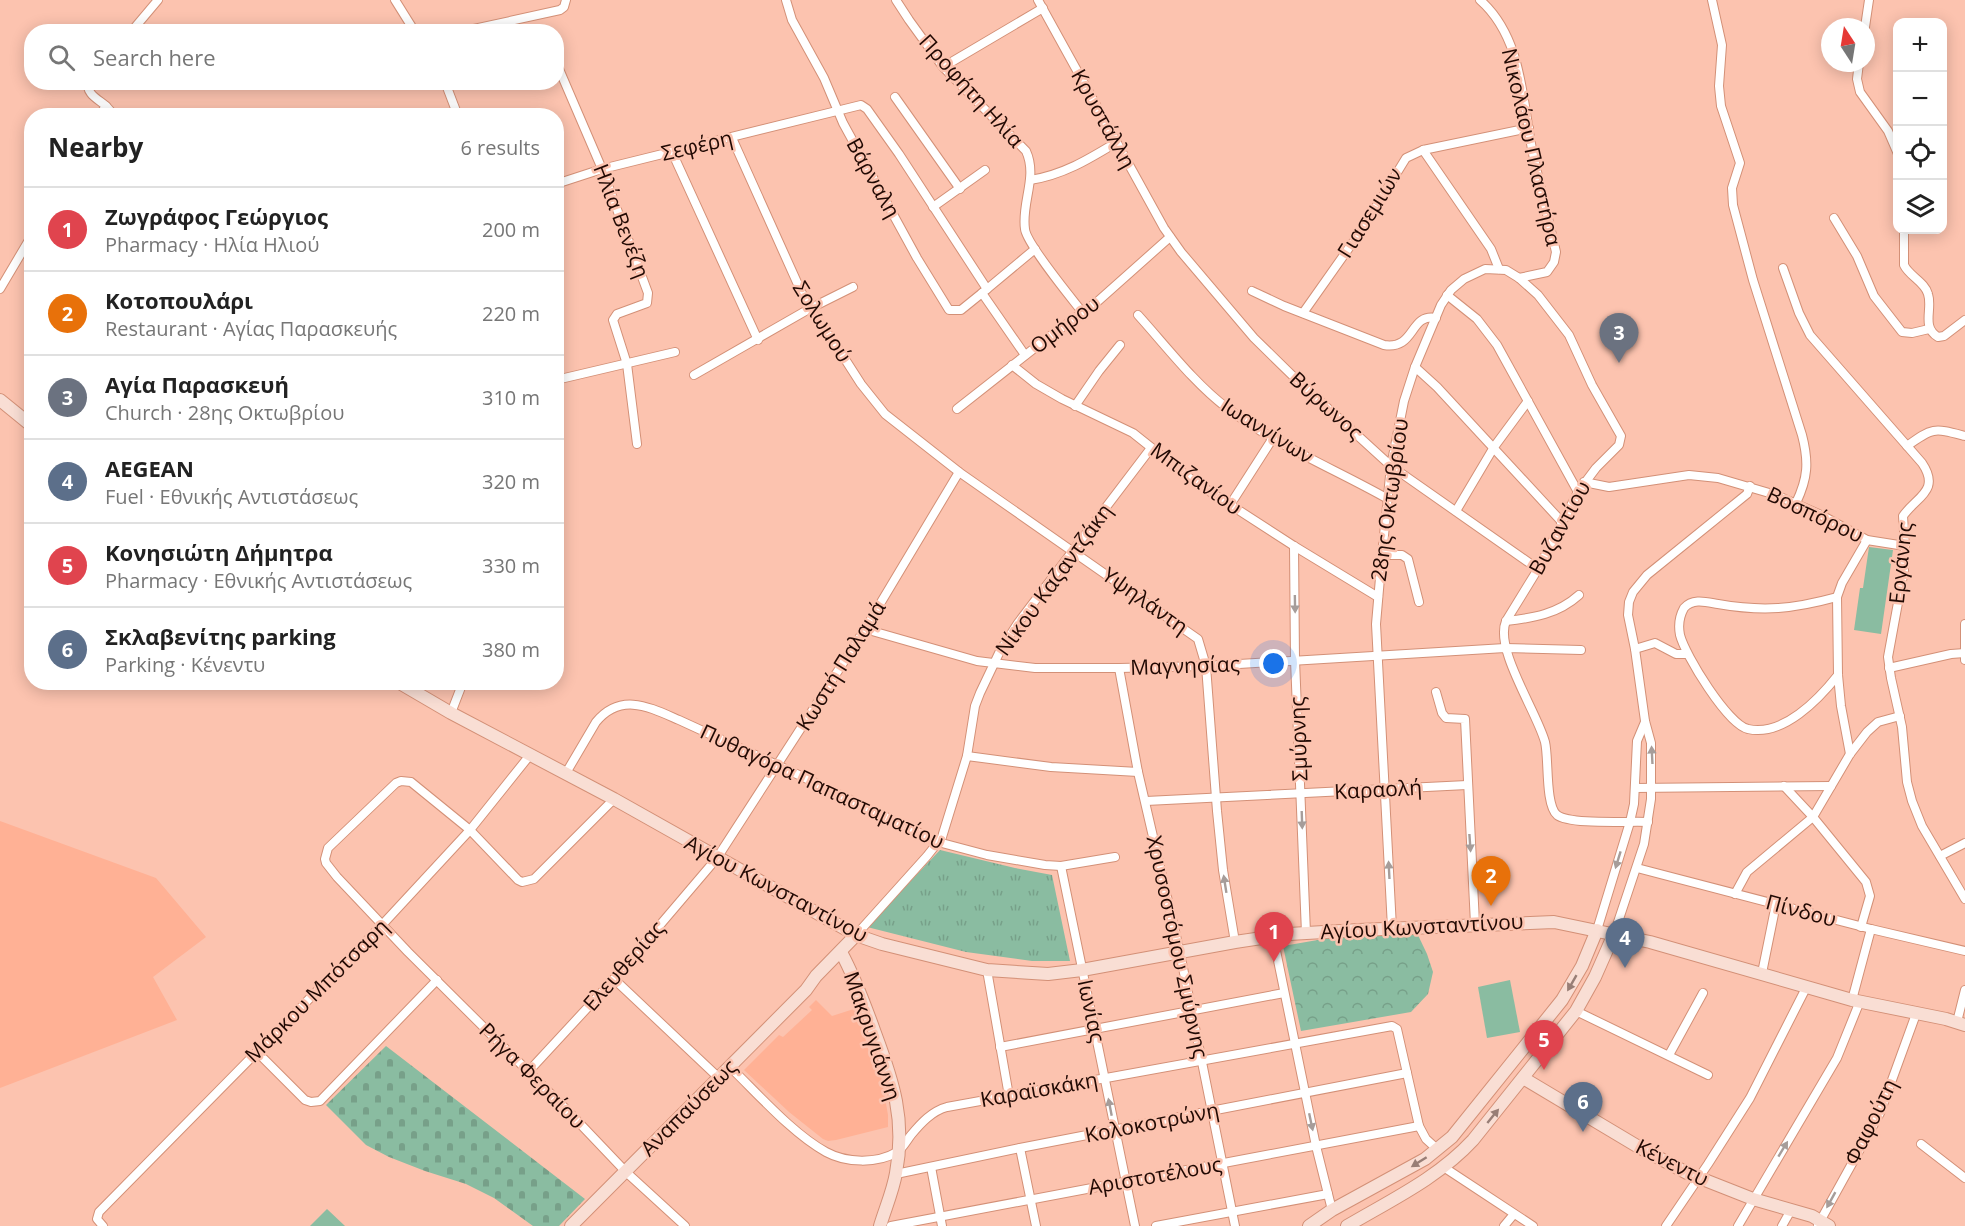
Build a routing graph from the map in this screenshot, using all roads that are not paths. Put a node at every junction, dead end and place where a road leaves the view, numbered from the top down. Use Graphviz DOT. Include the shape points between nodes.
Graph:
graph roads {
  1 [pos="158,0"];
  2 [pos="395,0"];
  3 [pos="566,0"];
  4 [pos="786,0"];
  5 [pos="896,0"];
  6 [pos="1480,0"];
  7 [pos="1713,0"];
  8 [pos="1869,0"];
  9 [pos="1041,4"];
  10 [pos="1866,18"];
  11 [pos="138,24"];
  12 [pos="410,24"];
  13 [pos="496,24"];
  14 [pos="944,67"];
  15 [pos="1858,72"];
  16 [pos="564,81"];
  17 [pos="87,90"];
  18 [pos="449,90"];
  19 [pos="895,97"];
  20 [pos="106,106"];
  21 [pos="455,108"];
  22 [pos="837,112"];
  23 [pos="1529,128"];
  24 [pos="732,138"];
  25 [pos="1117,142"];
  26 [pos="1893,143"];
  27 [pos="1423,150"];
  28 [pos="672,152"];
  29 [pos="602,169"];
  30 [pos="985,170"];
  31 [pos="1030,180"];
  32 [pos="564,181"];
  33 [pos="960,189"];
  34 [pos="933,207"];
  35 [pos="1834,218"];
  36 [pos="1904,234"];
  37 [pos="1170,237"];
  38 [pos="24,248"];
  39 [pos="1035,249"];
  40 [pos="1784,268"];
  41 [pos="1499,269"];
  42 [pos="1519,278"];
  43 [pos="853,287"];
  44 [pos="0,289"];
  45 [pos="985,291"];
  46 [pos="1252,291"];
  47 [pos="1447,295"];
  48 [pos="809,309"];
  49 [pos="1083,313"];
  50 [pos="1303,313"];
  51 [pos="1138,315"];
  52 [pos="1436,318"];
  53 [pos="1965,320"];
  54 [pos="1929,329"];
  55 [pos="758,340"];
  56 [pos="1120,345"];
  57 [pos="675,352"];
  58 [pos="1025,355"];
  59 [pos="627,364"];
  60 [pos="1012,365"];
  61 [pos="1415,367"];
  62 [pos="694,375"];
  63 [pos="564,378"];
  64 [pos="0,400"];
  65 [pos="1528,401"];
  66 [pos="1075,406"];
  67 [pos="957,409"];
  68 [pos="24,420"];
  69 [pos="1965,436"];
  70 [pos="1273,438"];
  71 [pos="638,444"];
  72 [pos="1907,446"];
  73 [pos="1494,447"];
  74 [pos="1151,448"];
  75 [pos="1391,466"];
  76 [pos="959,472"];
  77 [pos="1584,482"];
  78 [pos="1750,486"];
  79 [pos="1578,492"];
  80 [pos="1388,500"];
  81 [pos="1796,503"];
  82 [pos="1230,505"];
  83 [pos="1456,511"];
  84 [pos="1562,522"];
  85 [pos="1867,540"];
  86 [pos="1294,546"];
  87 [pos="1905,546"];
  88 [pos="1074,551"];
  89 [pos="1382,555"];
  90 [pos="1538,569"];
  91 [pos="1580,595"];
  92 [pos="1378,597"];
  93 [pos="1837,597"];
  94 [pos="1419,602"];
  95 [pos="1506,621"];
  96 [pos="1965,624"];
  97 [pos="865,629"];
  98 [pos="1505,648"];
  99 [pos="1635,649"];
  100 [pos="1581,650"];
  101 [pos="1688,654"];
  102 [pos="1377,656"];
  103 [pos="1965,656"];
  104 [pos="1295,660"];
  105 [pos="994,664"];
  106 [pos="1206,666"];
  107 [pos="1119,668"];
  108 [pos="1889,668"];
  109 [pos="1838,675"];
  110 [pos="412,690"];
  111 [pos="460,690"];
  112 [pos="1436,693"];
  113 [pos="451,713"];
  114 [pos="1900,716"];
  115 [pos="1645,721"];
  116 [pos="1850,754"];
  117 [pos="530,755"];
  118 [pos="967,756"];
  119 [pos="778,766"];
  120 [pos="1138,772"];
  121 [pos="566,773"];
  122 [pos="1467,785"];
  123 [pos="1784,786"];
  124 [pos="1831,786"];
  125 [pos="1635,788"];
  126 [pos="1652,788"];
  127 [pos="1385,789"];
  128 [pos="1301,794"];
  129 [pos="1215,797"];
  130 [pos="614,799"];
  131 [pos="1146,801"];
  132 [pos="1813,817"];
  133 [pos="1630,822"];
  134 [pos="1648,822"];
  135 [pos="470,830"];
  136 [pos="938,843"];
  137 [pos="1965,843"];
  138 [pos="1115,856"];
  139 [pos="1940,856"];
  140 [pos="717,858"];
  141 [pos="1061,866"];
  142 [pos="1637,868"];
  143 [pos="1735,894"];
  144 [pos="1965,899"];
  145 [pos="1776,904"];
  146 [pos="1475,924"];
  147 [pos="382,925"];
  148 [pos="1861,927"];
  149 [pos="1392,928"];
  150 [pos="1871,929"];
  151 [pos="1597,930"];
  152 [pos="1306,933"];
  153 [pos="1614,934"];
  154 [pos="1273,936"];
  155 [pos="860,937"];
  156 [pos="1235,942"];
  157 [pos="1965,951"];
  158 [pos="1180,953"];
  159 [pos="843,956"];
  160 [pos="987,970"];
  161 [pos="1082,970"];
  162 [pos="1762,973"];
  163 [pos="614,979"];
  164 [pos="437,980"];
  165 [pos="1807,986"];
  166 [pos="1965,990"];
  167 [pos="1284,993"];
  168 [pos="1703,993"];
  169 [pos="1856,1001"];
  170 [pos="1192,1011"];
  171 [pos="1576,1011"];
  172 [pos="1916,1014"];
  173 [pos="1961,1024"];
  174 [pos="1094,1029"];
  175 [pos="1295,1044"];
  176 [pos="1000,1047"];
  177 [pos="257,1052"];
  178 [pos="1669,1055"];
  179 [pos="1202,1061"];
  180 [pos="730,1067"];
  181 [pos="528,1072"];
  182 [pos="1407,1073"];
  183 [pos="1708,1075"];
  184 [pos="719,1078"];
  185 [pos="1523,1078"];
  186 [pos="1105,1079"];
  187 [pos="1305,1094"];
  188 [pos="1009,1096"];
  189 [pos="1213,1112"];
  190 [pos="1419,1126"];
  191 [pos="1114,1130"];
  192 [pos="1922,1144"];
  193 [pos="1316,1146"];
  194 [pos="1020,1148"];
  195 [pos="1437,1149"];
  196 [pos="899,1151"];
  197 [pos="1224,1164"];
  198 [pos="931,1167"];
  199 [pos="1445,1168"];
  200 [pos="626,1172"];
  201 [pos="896,1174"];
  202 [pos="1699,1178"];
  203 [pos="1965,1178"];
  204 [pos="1126,1181"];
  205 [pos="1328,1194"];
  206 [pos="1753,1199"];
  207 [pos="1031,1200"];
  208 [pos="1332,1210"];
  209 [pos="1791,1210"];
  210 [pos="1233,1212"];
  211 [pos="1514,1214"];
  212 [pos="941,1222"];
  213 [pos="100,1223"];
  214 [pos="1822,1224"];
  215 [pos="571,1226"];
  216 [pos="685,1226"];
  217 [pos="880,1226"];
  218 [pos="891,1226"];
  219 [pos="1036,1226"];
  220 [pos="1135,1226"];
  221 [pos="1155,1226"];
  222 [pos="1235,1226"];
  223 [pos="1308,1226"];
  224 [pos="1347,1226"];
  225 [pos="1504,1226"];
  226 [pos="1533,1226"];
  227 [pos="1666,1226"];
  228 [pos="1738,1226"];
  229 [pos="1782,1226"];
  1 -- 11 [label="street"];
  2 -- 12 [label="street"];
  3 -- 13 [label="street" via="560,10"];
  4 -- 22 [label="street, Βάρναλη"];
  5 -- 14 [label="street, Προφήτη Ηλία"];
  6 -- 23 [label="street, Νικολάου Πλαστήρα" via="1496,18 1509,43"];
  7 -- 81 [label="street" via="1722,45 1721,106 1740,158 1732,205 1806,453 1806,479"];
  8 -- 10 [label="street"];
  9 -- 14 [label="street"];
  9 -- 25 [label="street, Κρυστάλλη"];
  14 -- 31 [label="street, Προφήτη Ηλία" via="1022,146 1030,161"];
  15 -- 26 [label="street" via="1860,92"];
  16 -- 29 [label="street, Ηλία Βενέζη"];
  17 -- 20 [label="street"];
  18 -- 21 [label="street"];
  19 -- 33 [label="street"];
  22 -- 24 [label="street, Σεφέρη"];
  22 -- 34 [label="street, Σεφέρη" via="864,106"];
  22 -- 45 [label="street, Βάρναλη" via="949,310 961,310"];
  23 -- 27 [label="street, Γιασεμιών"];
  23 -- 42 [label="street, Νικολάου Πλαστήρα" via="1556,255 1546,273"];
  24 -- 28 [label="street, Σεφέρη"];
  24 -- 48 [label="street, Σολωμού"];
  25 -- 31 [label="street" via="1069,169"];
  25 -- 37 [label="street, Κρυστάλλη"];
  27 -- 41 [label="street" via="1494,253"];
  27 -- 50 [label="street, Γιασεμιών" via="1403,161 1363,228"];
  28 -- 29 [label="street, Σεφέρη"];
  28 -- 55 [label="street"];
  29 -- 32 [label="street, Σεφέρη"];
  29 -- 59 [label="street, Ηλία Βενέζη" via="648,294 647,303 617,314 613,321"];
  30 -- 33 [label="street"];
  31 -- 39 [label="street, Προφήτη Ηλία" via="1024,228"];
  33 -- 34 [label="street"];
  34 -- 45 [label="street"];
  35 -- 54 [label="street" via="1857,255 1874,296 1902,332"];
  36 -- 54 [label="street" via="1904,265 1928,294"];
  37 -- 49 [label="street, Ομήρου"];
  37 -- 75 [label="street, Βύρωνος" via="1254,338"];
  38 -- 44 [label="street"];
  39 -- 45 [label="street"];
  39 -- 49 [label="street, Προφήτη Ηλία"];
  40 -- 72 [label="street, Εργάνης" via="1810,335"];
  41 -- 42 [label="street"];
  41 -- 47 [label="street, 28ης Οκτωβρίου" via="1471,275"];
  42 -- 77 [label="street, Βυζαντίου" via="1538,295 1569,335 1621,435 1619,445"];
  43 -- 48 [label="street"];
  45 -- 58 [label="street"];
  46 -- 50 [label="street"];
  47 -- 52 [label="street, 28ης Οκτωβρίου"];
  47 -- 65 [label="street" via="1483,325"];
  48 -- 55 [label="street"];
  48 -- 76 [label="street, Σολωμού" via="885,414"];
  49 -- 58 [label="street, Ομήρου"];
  50 -- 52 [label="street" via="1372,342 1392,346 1405,341 1419,320"];
  51 -- 70 [label="street, Ιωαννίνων" via="1213,397"];
  52 -- 61 [label="street, 28ης Οκτωβρίου"];
  53 -- 54 [label="street" via="1940,337"];
  55 -- 62 [label="street"];
  56 -- 66 [label="street"];
  57 -- 59 [label="street"];
  58 -- 60 [label="street, Ομήρου"];
  59 -- 63 [label="street"];
  59 -- 71 [label="street"];
  60 -- 66 [label="street, Μπιζανίου"];
  60 -- 67 [label="street, Ομήρου"];
  61 -- 73 [label="street"];
  61 -- 75 [label="street, 28ης Οκτωβρίου"];
  64 -- 68 [label="main road"];
  65 -- 73 [label="street"];
  65 -- 79 [label="street"];
  66 -- 74 [label="street, Μπιζανίου" via="1133,432"];
  69 -- 72 [label="street" via="1934,430"];
  70 -- 80 [label="street, Ιωαννίνων"];
  70 -- 82 [label="street"];
  72 -- 87 [label="street, Εργάνης" via="1924,467 1929,482 1924,495 1903,516"];
  73 -- 83 [label="street"];
  73 -- 84 [label="street"];
  74 -- 82 [label="street, Μπιζανίου"];
  74 -- 88 [label="street, Νίκου Καζαντζάκη"];
  75 -- 80 [label="street, 28ης Οκτωβρίου"];
  75 -- 83 [label="street, Βύρωνος"];
  76 -- 88 [label="street, Υψηλάντη"];
  76 -- 97 [label="street, Κωστή Παλαμά"];
  77 -- 78 [label="street, Βοσπόρου" via="1609,487 1701,475"];
  77 -- 79 [label="street, Βυζαντίου"];
  78 -- 81 [label="street, Βοσπόρου"];
  78 -- 99 [label="street" via="1747,494 1638,585 1628,615"];
  79 -- 84 [label="street, Βυζαντίου"];
  80 -- 89 [label="street, 28ης Οκτωβρίου"];
  81 -- 85 [label="street, Βοσπόρου"];
  82 -- 86 [label="street, Μπιζανίου"];
  83 -- 90 [label="street, Βύρωνος"];
  84 -- 90 [label="street, Βυζαντίου"];
  85 -- 87 [label="street, Βοσπόρου"];
  85 -- 93 [label="street"];
  86 -- 92 [label="street, Μπιζανίου"];
  86 -- 104 [label="street, Σμύρνης, one-way"];
  87 -- 108 [label="street, Εργάνης" via="1888,648"];
  88 -- 105 [label="street, Νίκου Καζαντζάκη" via="1013,631"];
  88 -- 106 [label="street, Υψηλάντη" via="1198,639"];
  89 -- 92 [label="street, 28ης Οκτωβρίου"];
  89 -- 94 [label="street" via="1402,555 1408,559"];
  90 -- 95 [label="street, Βυζαντίου"];
  91 -- 95 [label="street" via="1539,616"];
  92 -- 102 [label="street, 28ης Οκτωβρίου"];
  93 -- 101 [label="street" via="1780,609 1689,603 1679,624"];
  93 -- 109 [label="street"];
  95 -- 98 [label="street, Βυζαντίου"];
  96 -- 103 [label="street"];
  97 -- 105 [label="street, Μαγνησίας"];
  97 -- 119 [label="street, Κωστή Παλαμά"];
  98 -- 100 [label="street, Μαγνησίας"];
  98 -- 102 [label="street, Μαγνησίας"];
  98 -- 133 [label="street" via="1544,741 1554,812 1572,820"];
  99 -- 101 [label="street" via="1655,643 1676,654"];
  99 -- 115 [label="street"];
  101 -- 109 [label="street" via="1728,715 1738,725 1754,730 1788,721 1815,701"];
  102 -- 104 [label="street, Μαγνησίας"];
  102 -- 127 [label="street, 28ης Οκτωβρίου"];
  103 -- 108 [label="street" via="1941,656"];
  104 -- 106 [label="street, Μαγνησίας"];
  104 -- 128 [label="street, Σμύρνης"];
  105 -- 107 [label="street, Μαγνησίας" via="1048,669"];
  105 -- 118 [label="street, Νίκου Καζαντζάκη" via="975,706"];
  106 -- 107 [label="street, Μαγνησίας"];
  106 -- 129 [label="street, Υψηλάντη"];
  107 -- 120 [label="street, Χρυσοστόμου Σμύρνης"];
  108 -- 114 [label="street, Εργάνης"];
  109 -- 116 [label="street"];
  110 -- 113 [label="main road, Αγίου Κωνσταντίνου"];
  111 -- 113 [label="street"];
  112 -- 122 [label="street" via="1446,718 1465,719"];
  113 -- 117 [label="main road, Αγίου Κωνσταντίνου"];
  114 -- 116 [label="street" via="1872,726"];
  114 -- 139 [label="street, Εργάνης" via="1912,801"];
  115 -- 125 [label="street" via="1637,741"];
  126 -- 115 [label="street, one-way" via="1651,743"];
  116 -- 124 [label="street"];
  117 -- 121 [label="main road, Αγίου Κωνσταντίνου"];
  117 -- 135 [label="street, Μάρκου Μπότσαρη"];
  118 -- 120 [label="street" via="1041,766"];
  118 -- 136 [label="street, Νίκου Καζαντζάκη"];
  119 -- 121 [label="street, Πυθαγόρα Παπασταματίου" via="659,711 626,704 614,707 598,719"];
  119 -- 136 [label="street, Πυθαγόρα Παπασταματίου"];
  119 -- 140 [label="street, Κωστή Παλαμά"];
  120 -- 131 [label="street, Χρυσοστόμου Σμύρνης"];
  121 -- 130 [label="main road, Αγίου Κωνσταντίνου"];
  122 -- 127 [label="street, Καραολή"];
  122 -- 146 [label="street, one-way"];
  123 -- 124 [label="street"];
  123 -- 126 [label="street"];
  123 -- 132 [label="street"];
  124 -- 132 [label="street"];
  125 -- 126 [label="street"];
  125 -- 133 [label="street"];
  126 -- 134 [label="street"];
  127 -- 128 [label="street, Καραολή"];
  149 -- 127 [label="street, 28ης Οκτωβρίου, one-way"];
  128 -- 129 [label="street, Καραολή"];
  128 -- 152 [label="street, Σμύρνης, one-way"];
  129 -- 131 [label="street, Καραολή"];
  156 -- 129 [label="street, Υψηλάντη, one-way"];
  130 -- 135 [label="street" via="528,882 518,880"];
  130 -- 140 [label="main road, Αγίου Κωνσταντίνου"];
  131 -- 158 [label="street, Χρυσοστόμου Σμύρνης"];
  132 -- 143 [label="street" via="1747,872"];
  132 -- 148 [label="street" via="1866,882 1870,896"];
  133 -- 134 [label="street"];
  133 -- 151 [label="street, one-way"];
  134 -- 142 [label="street"];
  135 -- 147 [label="street, Μάρκου Μπότσαρη"];
  135 -- 147 [label="street, Ρήγα Φεραίου" via="411,782 401,781 332,844 325,859 328,867"];
  136 -- 141 [label="street, Πυθαγόρα Παπασταματίου"];
  136 -- 155 [label="street, Νίκου Καζαντζάκη"];
  137 -- 139 [label="street"];
  138 -- 141 [label="street, Πυθαγόρα Παπασταματίου"];
  139 -- 144 [label="street, Εργάνης"];
  140 -- 155 [label="main road, Αγίου Κωνσταντίνου"];
  140 -- 163 [label="street, Ελευθερίας"];
  141 -- 161 [label="street, Ιωνίας"];
  142 -- 143 [label="street, Πίνδου"];
  142 -- 153 [label="street"];
  143 -- 145 [label="street, Πίνδου"];
  145 -- 148 [label="street, Πίνδου"];
  145 -- 162 [label="street"];
  146 -- 149 [label="main road, Αγίου Κωνσταντίνου"];
  146 -- 151 [label="main road, Αγίου Κωνσταντίνου" via="1554,922"];
  147 -- 164 [label="street, Ρήγα Φεραίου"];
  147 -- 177 [label="street, Μάρκου Μπότσαρη"];
  148 -- 150 [label="street, Πίνδου"];
  149 -- 152 [label="main road, Αγίου Κωνσταντίνου"];
  150 -- 157 [label="street, Πίνδου"];
  150 -- 169 [label="street"];
  151 -- 153 [label="main road, Αγίου Κωνσταντίνου"];
  151 -- 195 [label="main road, one-way" via="1563,1000 1480,1104"];
  152 -- 154 [label="main road, Αγίου Κωνσταντίνου"];
  153 -- 162 [label="main road, Αγίου Κωνσταντίνου"];
  153 -- 171 [label="main road"];
  154 -- 156 [label="main road, Αγίου Κωνσταντίνου"];
  154 -- 167 [label="street"];
  155 -- 159 [label="main road, Αναπαύσεως"];
  155 -- 160 [label="main road, Αγίου Κωνσταντίνου"];
  156 -- 158 [label="main road, Αγίου Κωνσταντίνου"];
  158 -- 161 [label="main road, Αγίου Κωνσταντίνου"];
  158 -- 170 [label="street, Χρυσοστόμου Σμύρνης"];
  159 -- 180 [label="main road, Αναπαύσεως"];
  159 -- 196 [label="main road, Μακρυγιάννη" via="865,1003 891,1077 898,1106"];
  160 -- 161 [label="main road, Αγίου Κωνσταντίνου" via="1048,974"];
  160 -- 176 [label="street"];
  161 -- 174 [label="street, Ιωνίας"];
  162 -- 165 [label="main road, Αγίου Κωνσταντίνου"];
  163 -- 181 [label="street, Ελευθερίας"];
  163 -- 184 [label="street"];
  164 -- 177 [label="street" via="320,1101 305,1100"];
  164 -- 181 [label="street, Ρήγα Φεραίου"];
  165 -- 169 [label="main road, Αγίου Κωνσταντίνου"];
  165 -- 202 [label="street" via="1750,1098"];
  166 -- 173 [label="street"];
  167 -- 170 [label="street"];
  167 -- 175 [label="street"];
  168 -- 178 [label="street"];
  169 -- 172 [label="main road, Αγίου Κωνσταντίνου"];
  206 -- 169 [label="street, one-way" via="1837,1058"];
  170 -- 174 [label="street"];
  170 -- 179 [label="street, Χρυσοστόμου Σμύρνης"];
  171 -- 178 [label="street"];
  171 -- 185 [label="main road"];
  172 -- 173 [label="main road, Αγίου Κωνσταντίνου"];
  172 -- 214 [label="street, Φαφούτη, one-way" via="1880,1113"];
  174 -- 176 [label="street"];
  174 -- 186 [label="street, Ιωνίας"];
  175 -- 179 [label="street, Καραϊσκάκη"];
  175 -- 182 [label="street, Καραϊσκάκη" via="1395,1027"];
  175 -- 187 [label="street"];
  176 -- 188 [label="street"];
  177 -- 213 [label="street, Μάρκου Μπότσαρη" via="99,1212"];
  178 -- 183 [label="street"];
  179 -- 186 [label="street, Καραϊσκάκη"];
  179 -- 189 [label="street, Χρυσοστόμου Σμύρνης"];
  180 -- 184 [label="main road, Αναπαύσεως"];
  180 -- 196 [label="street" via="792,1126 826,1152 864,1160 884,1158"];
  181 -- 200 [label="street, Ρήγα Φεραίου"];
  182 -- 187 [label="street, Κολοκοτρώνη"];
  182 -- 190 [label="street"];
  184 -- 200 [label="main road, Αναπαύσεως"];
  199 -- 185 [label="main road, one-way"];
  185 -- 202 [label="main road, Κένεντυ"];
  186 -- 188 [label="street, Καραϊσκάκη"];
  191 -- 186 [label="street, Ιωνίας, one-way"];
  187 -- 189 [label="street, Κολοκοτρώνη"];
  187 -- 193 [label="street, one-way"];
  188 -- 196 [label="street, Καραϊσκάκη" via="941,1108 923,1122"];
  189 -- 191 [label="street, Κολοκοτρώνη"];
  189 -- 197 [label="street, Χρυσοστόμου Σμύρνης"];
  190 -- 193 [label="street, Αριστοτέλους"];
  190 -- 195 [label="street"];
  191 -- 194 [label="street, Κολοκοτρώνη"];
  191 -- 204 [label="street, Ιωνίας"];
  192 -- 203 [label="street"];
  193 -- 197 [label="street, Αριστοτέλους"];
  193 -- 205 [label="street"];
  194 -- 198 [label="street, Κολοκοτρώνη"];
  194 -- 207 [label="street"];
  195 -- 208 [label="main road, one-way" via="1397,1176"];
  196 -- 201 [label="main road, Μακρυγιάννη"];
  197 -- 204 [label="street, Αριστοτέλους"];
  197 -- 210 [label="street, Χρυσοστόμου Σμύρνης"];
  198 -- 201 [label="street, Κολοκοτρώνη"];
  198 -- 212 [label="street"];
  199 -- 211 [label="street"];
  199 -- 224 [label="main road"];
  200 -- 215 [label="main road, Αναπαύσεως"];
  200 -- 216 [label="street, Ρήγα Φεραίου"];
  201 -- 217 [label="main road, Μακρυγιάννη"];
  202 -- 206 [label="main road, Κένεντυ"];
  202 -- 227 [label="street"];
  204 -- 207 [label="street, Αριστοτέλους"];
  204 -- 220 [label="street, Ιωνίας"];
  205 -- 208 [label="street"];
  205 -- 210 [label="street"];
  206 -- 209 [label="main road, Κένεντυ"];
  206 -- 228 [label="street"];
  207 -- 212 [label="street, Αριστοτέλους"];
  207 -- 219 [label="street"];
  208 -- 223 [label="main road"];
  209 -- 214 [label="main road, Κένεντυ"];
  209 -- 229 [label="street"];
  210 -- 221 [label="street"];
  210 -- 222 [label="street, Χρυσοστόμου Σμύρνης"];
  211 -- 225 [label="street"];
  211 -- 226 [label="street"];
  212 -- 218 [label="street, Αριστοτέλους"];
}
